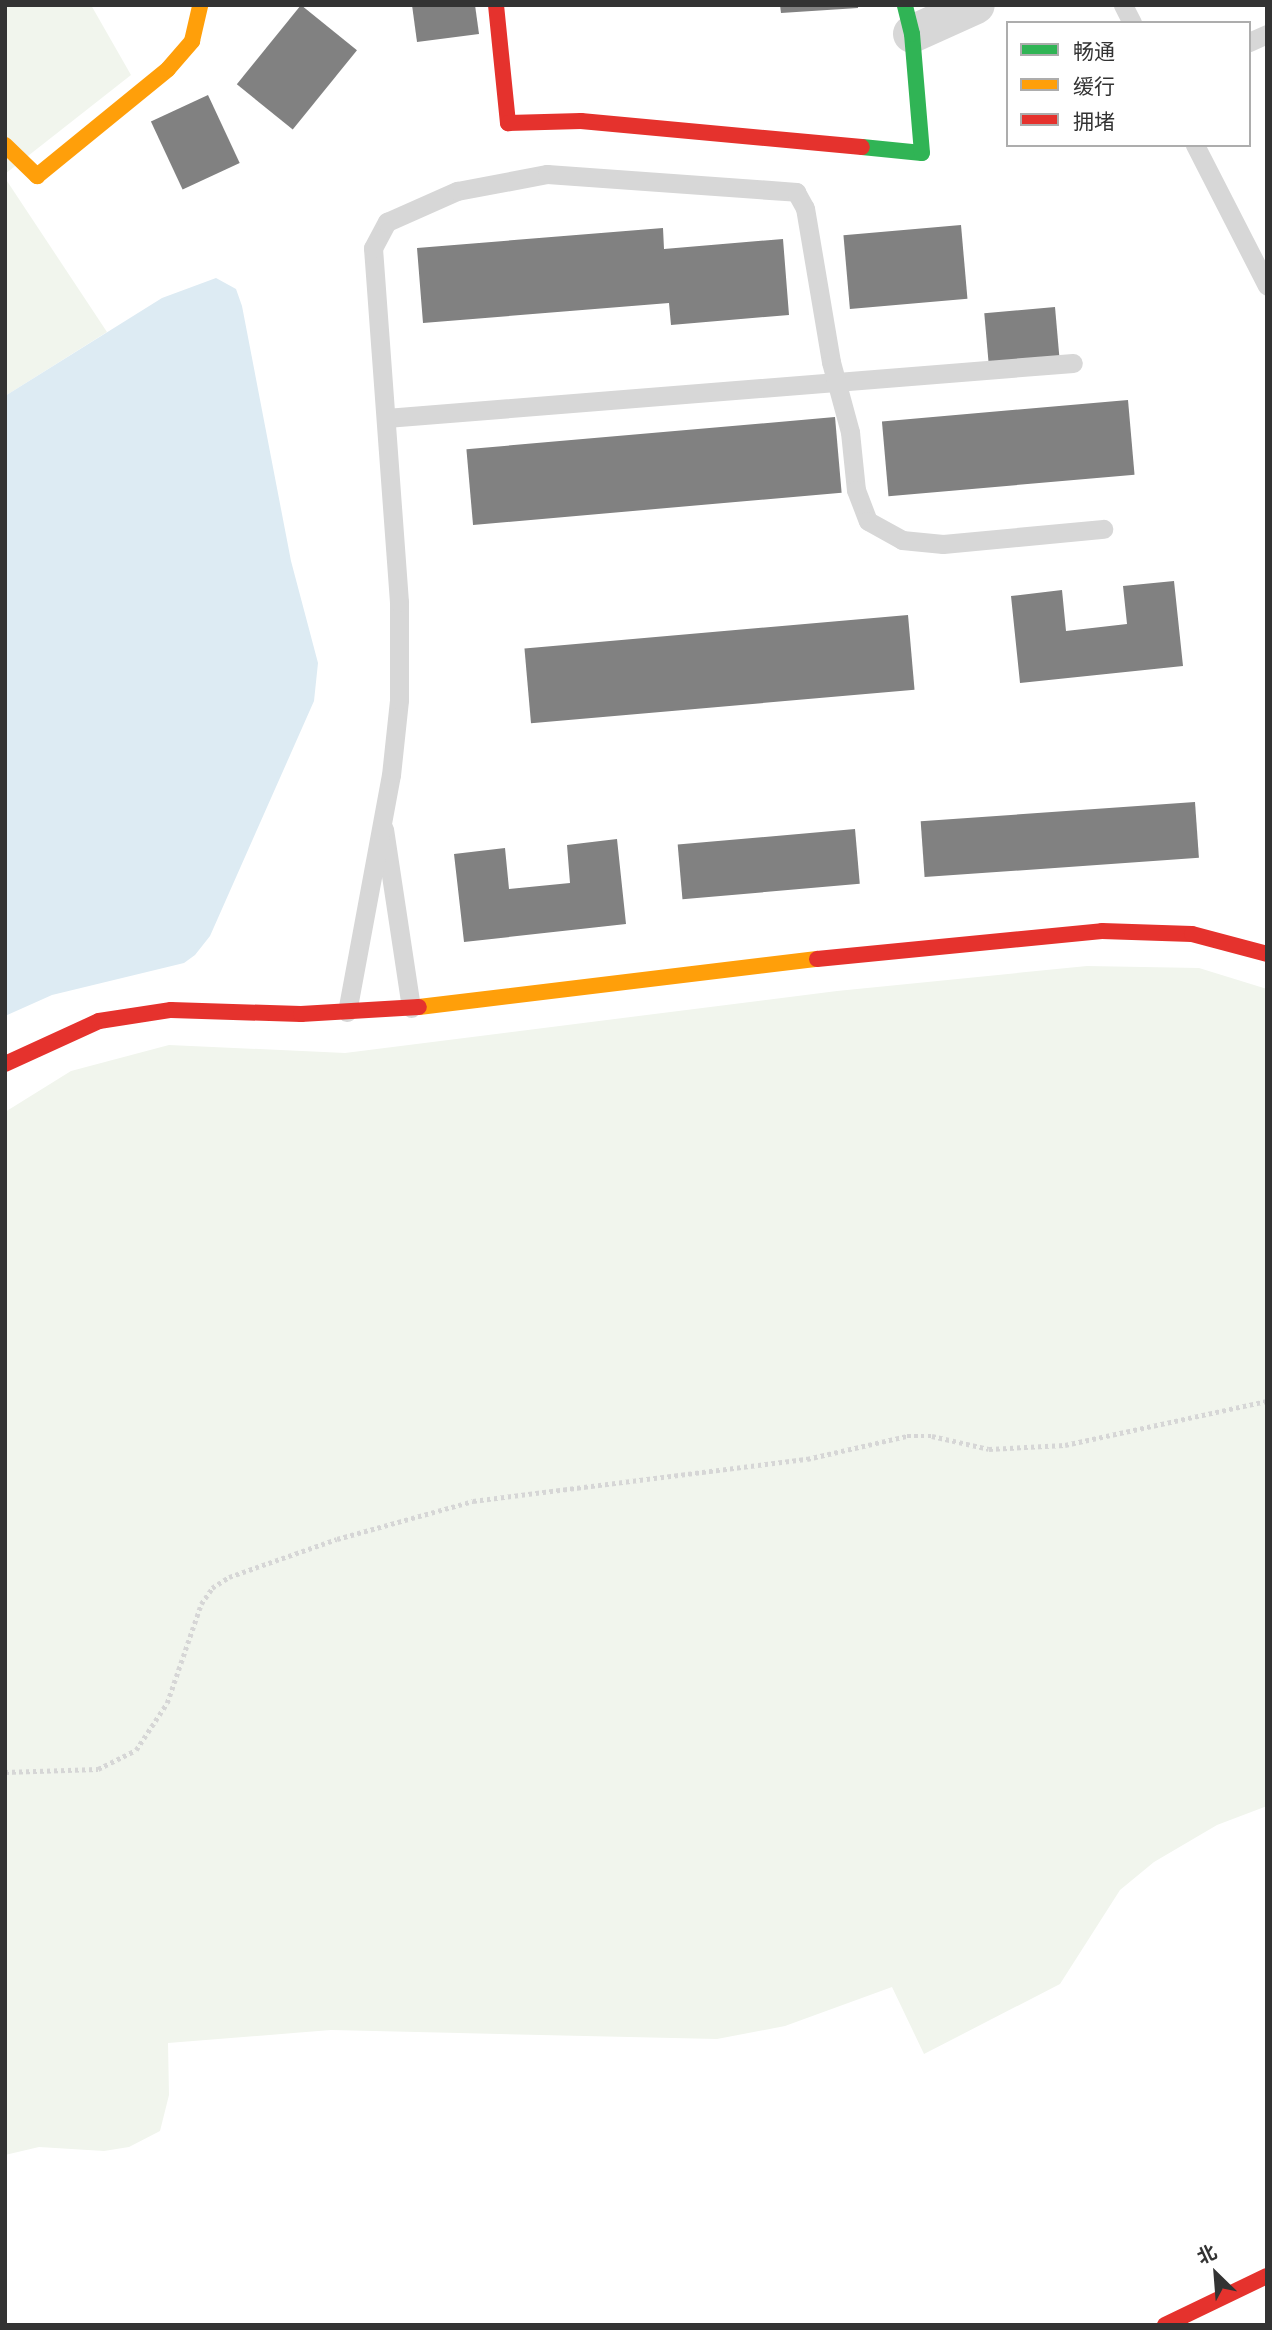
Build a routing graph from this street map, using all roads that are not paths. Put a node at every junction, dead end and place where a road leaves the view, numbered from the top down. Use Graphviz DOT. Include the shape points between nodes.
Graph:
graph roads {
  1 [pos="200,5"];
  2 [pos="496,5"];
  3 [pos="976,5"];
  4 [pos="1124,5"];
  5 [pos="909,20"];
  6 [pos="1131,21"];
  7 [pos="1267,34"];
  8 [pos="1251,41"];
  9 [pos="5,145"];
  10 [pos="1196,147"];
  11 [pos="1267,286"];
  12 [pos="1073,363"];
  13 [pos="835,382"];
  14 [pos="386,418"];
  15 [pos="1103,529"];
  16 [pos="381,811"];
  17 [pos="1267,954"];
  18 [pos="411,1009"];
  19 [pos="347,1012"];
  20 [pos="5,1064"];
  21 [pos="1267,2276"];
  22 [pos="1165,2325"];
  1 -- 9 [label="street" via="192,41 168,69 37,176"];
  2 -- 5 [label="street" via="508,123 582,121 922,153"];
  3 -- 5 [label="street"];
  4 -- 6 [label="lane"];
  7 -- 8 [label="lane"];
  10 -- 11 [label="lane"];
  12 -- 13 [label="lane"];
  13 -- 14 [label="lane"];
  13 -- 14 [label="lane" via="807,215 796,192 547,174 445,195 403,213 376,234 373,248"];
  13 -- 15 [label="lane" via="850,432 858,502 875,528 902,540 943,544"];
  14 -- 16 [label="lane" via="402,647 391,775"];
  16 -- 18 [label="lane"];
  16 -- 19 [label="lane"];
  17 -- 18 [label="street" via="1192,934 1102,932 796,961"];
  18 -- 19 [label="street"];
  19 -- 20 [label="street" via="139,1013 72,1030"];
  21 -- 22 [label="street"];
}
